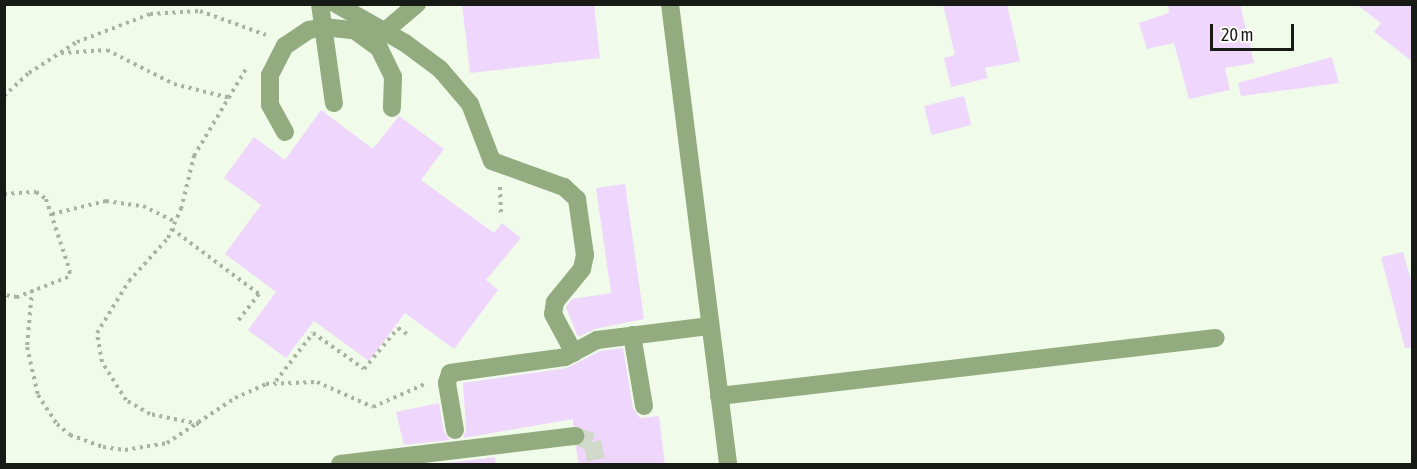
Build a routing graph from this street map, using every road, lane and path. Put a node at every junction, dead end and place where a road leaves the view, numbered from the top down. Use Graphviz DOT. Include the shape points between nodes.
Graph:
graph roads {
  1 [pos="320,4"];
  2 [pos="336,4"];
  3 [pos="417,4"];
  4 [pos="670,4"];
  5 [pos="323,27"];
  6 [pos="385,31"];
  7 [pos="285,46"];
  8 [pos="61,53"];
  9 [pos="256,58"];
  10 [pos="4,96"];
  11 [pos="230,98"];
  12 [pos="334,103"];
  13 [pos="392,108"];
  14 [pos="285,132"];
  15 [pos="4,194"];
  16 [pos="52,214"];
  17 [pos="176,222"];
  18 [pos="172,229"];
  19 [pos="32,290"];
  20 [pos="4,295"];
  21 [pos="238,321"];
  22 [pos="710,326"];
  23 [pos="407,334"];
  24 [pos="632,335"];
  25 [pos="1216,338"];
  26 [pos="574,353"];
  27 [pos="450,373"];
  28 [pos="275,382"];
  29 [pos="719,396"];
  30 [pos="644,406"];
  31 [pos="199,424"];
  32 [pos="455,430"];
  33 [pos="575,436"];
  34 [pos="340,465"];
  35 [pos="728,465"];
  1 -- 5 [label="street"];
  2 -- 6 [label="street"];
  3 -- 6 [label="street"];
  4 -- 22 [label="street"];
  5 -- 7 [label="street" via="309,30"];
  5 -- 12 [label="street"];
  5 -- 13 [label="street" via="354,30 380,48 393,76"];
  6 -- 26 [label="street" via="423,54 456,86 470,104 492,161 564,188 577,199 585,255 576,280 555,302 554,314"];
  7 -- 8 [label="path" via="216,14 184,10 150,14 112,25"];
  7 -- 14 [label="street" via="275,60 268,90 270,105"];
  8 -- 10 [label="path" via="29,73"];
  8 -- 11 [label="path" via="106,50 174,84"];
  9 -- 11 [label="path" via="235,84"];
  11 -- 17 [label="path" via="194,156"];
  15 -- 16 [label="path" via="36,192 46,199"];
  16 -- 17 [label="path" via="105,201 142,206"];
  16 -- 19 [label="path" via="70,271 68,277"];
  17 -- 18 [label="path"];
  18 -- 21 [label="path" via="259,294"];
  18 -- 31 [label="path" via="108,310 98,333 98,348 108,376 126,400 150,414"];
  19 -- 20 [label="path" via="16,297"];
  19 -- 31 [label="path" via="27,346 32,380 46,410 70,435 103,447 146,449"];
  22 -- 24 [label="street"];
  22 -- 29 [label="street"];
  23 -- 28 [label="path" via="398,328 364,369 314,333"];
  24 -- 26 [label="street" via="597,340"];
  24 -- 30 [label="street"];
  25 -- 29 [label="street"];
  26 -- 27 [label="street"];
  27 -- 28 [label="path" via="382,406 373,406 317,382"];
  27 -- 32 [label="street" via="446,377"];
  28 -- 31 [label="path" via="242,394"];
  29 -- 35 [label="street"];
  33 -- 34 [label="street"];
}
